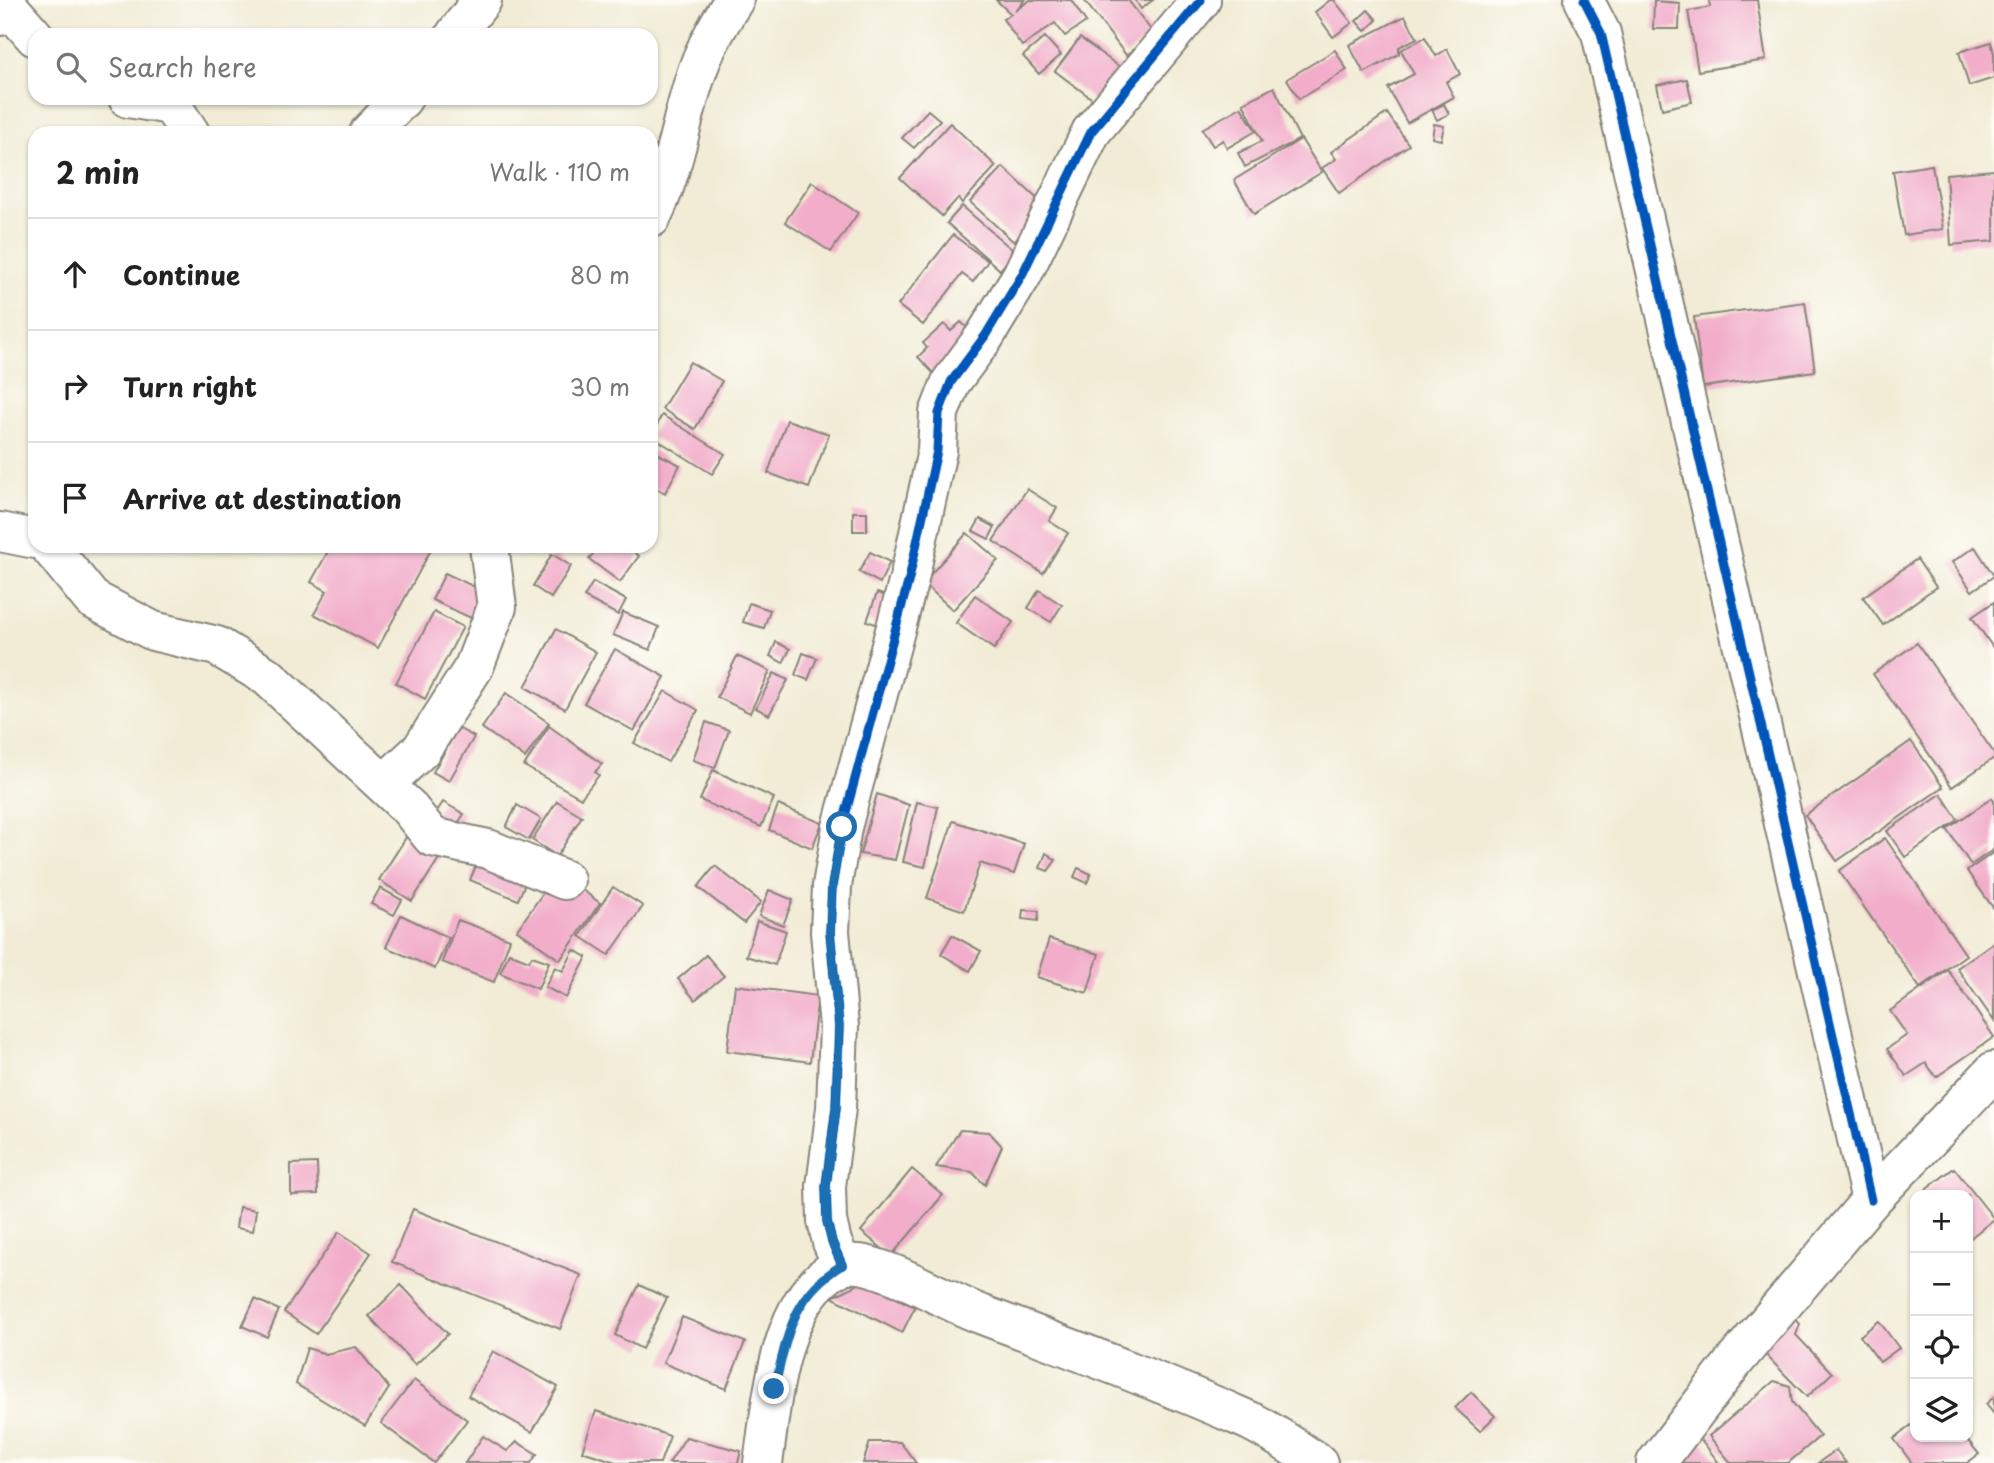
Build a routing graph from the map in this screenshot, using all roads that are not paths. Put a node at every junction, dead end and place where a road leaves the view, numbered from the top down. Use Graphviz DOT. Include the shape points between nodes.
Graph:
graph roads {
  1 [pos="482,0"];
  2 [pos="734,0"];
  3 [pos="1201,0"];
  4 [pos="1584,0"];
  5 [pos="0,16"];
  6 [pos="460,28"];
  7 [pos="28,29"];
  8 [pos="171,105"];
  9 [pos="396,105"];
  10 [pos="185,126"];
  11 [pos="376,126"];
  12 [pos="658,205"];
  13 [pos="0,532"];
  14 [pos="28,538"];
  15 [pos="55,553"];
  16 [pos="490,553"];
  17 [pos="384,785"];
  18 [pos="565,880"];
  19 [pos="1994,1070"];
  20 [pos="1871,1200"];
  21 [pos="842,1265"];
  22 [pos="763,1463"];
  23 [pos="1318,1463"];
  24 [pos="1656,1463"];
  1 -- 6 [label="street"];
  2 -- 12 [label="street" via="696,75"];
  3 -- 21 [label="street" via="1091,132 1022,275 951,382 939,413 937,451 909,579 842,827 832,886 830,932 839,1026 836,1108 826,1186 827,1221"];
  4 -- 20 [label="street" via="1601,33"];
  5 -- 7 [label="street" via="7,5"];
  8 -- 10 [label="street"];
  9 -- 11 [label="street"];
  13 -- 14 [label="street"];
  15 -- 17 [label="street" via="92,599 153,631 217,646 268,677"];
  16 -- 17 [label="street" via="497,607 474,667 421,750"];
  17 -- 18 [label="street" via="432,837 488,849"];
  19 -- 20 [label="street"];
  20 -- 24 [label="street" via="1733,1363"];
  21 -- 22 [label="street" via="808,1294 791,1321 774,1389"];
  21 -- 23 [label="street" via="862,1264 890,1273 979,1314 1101,1359 1253,1423"];
}
